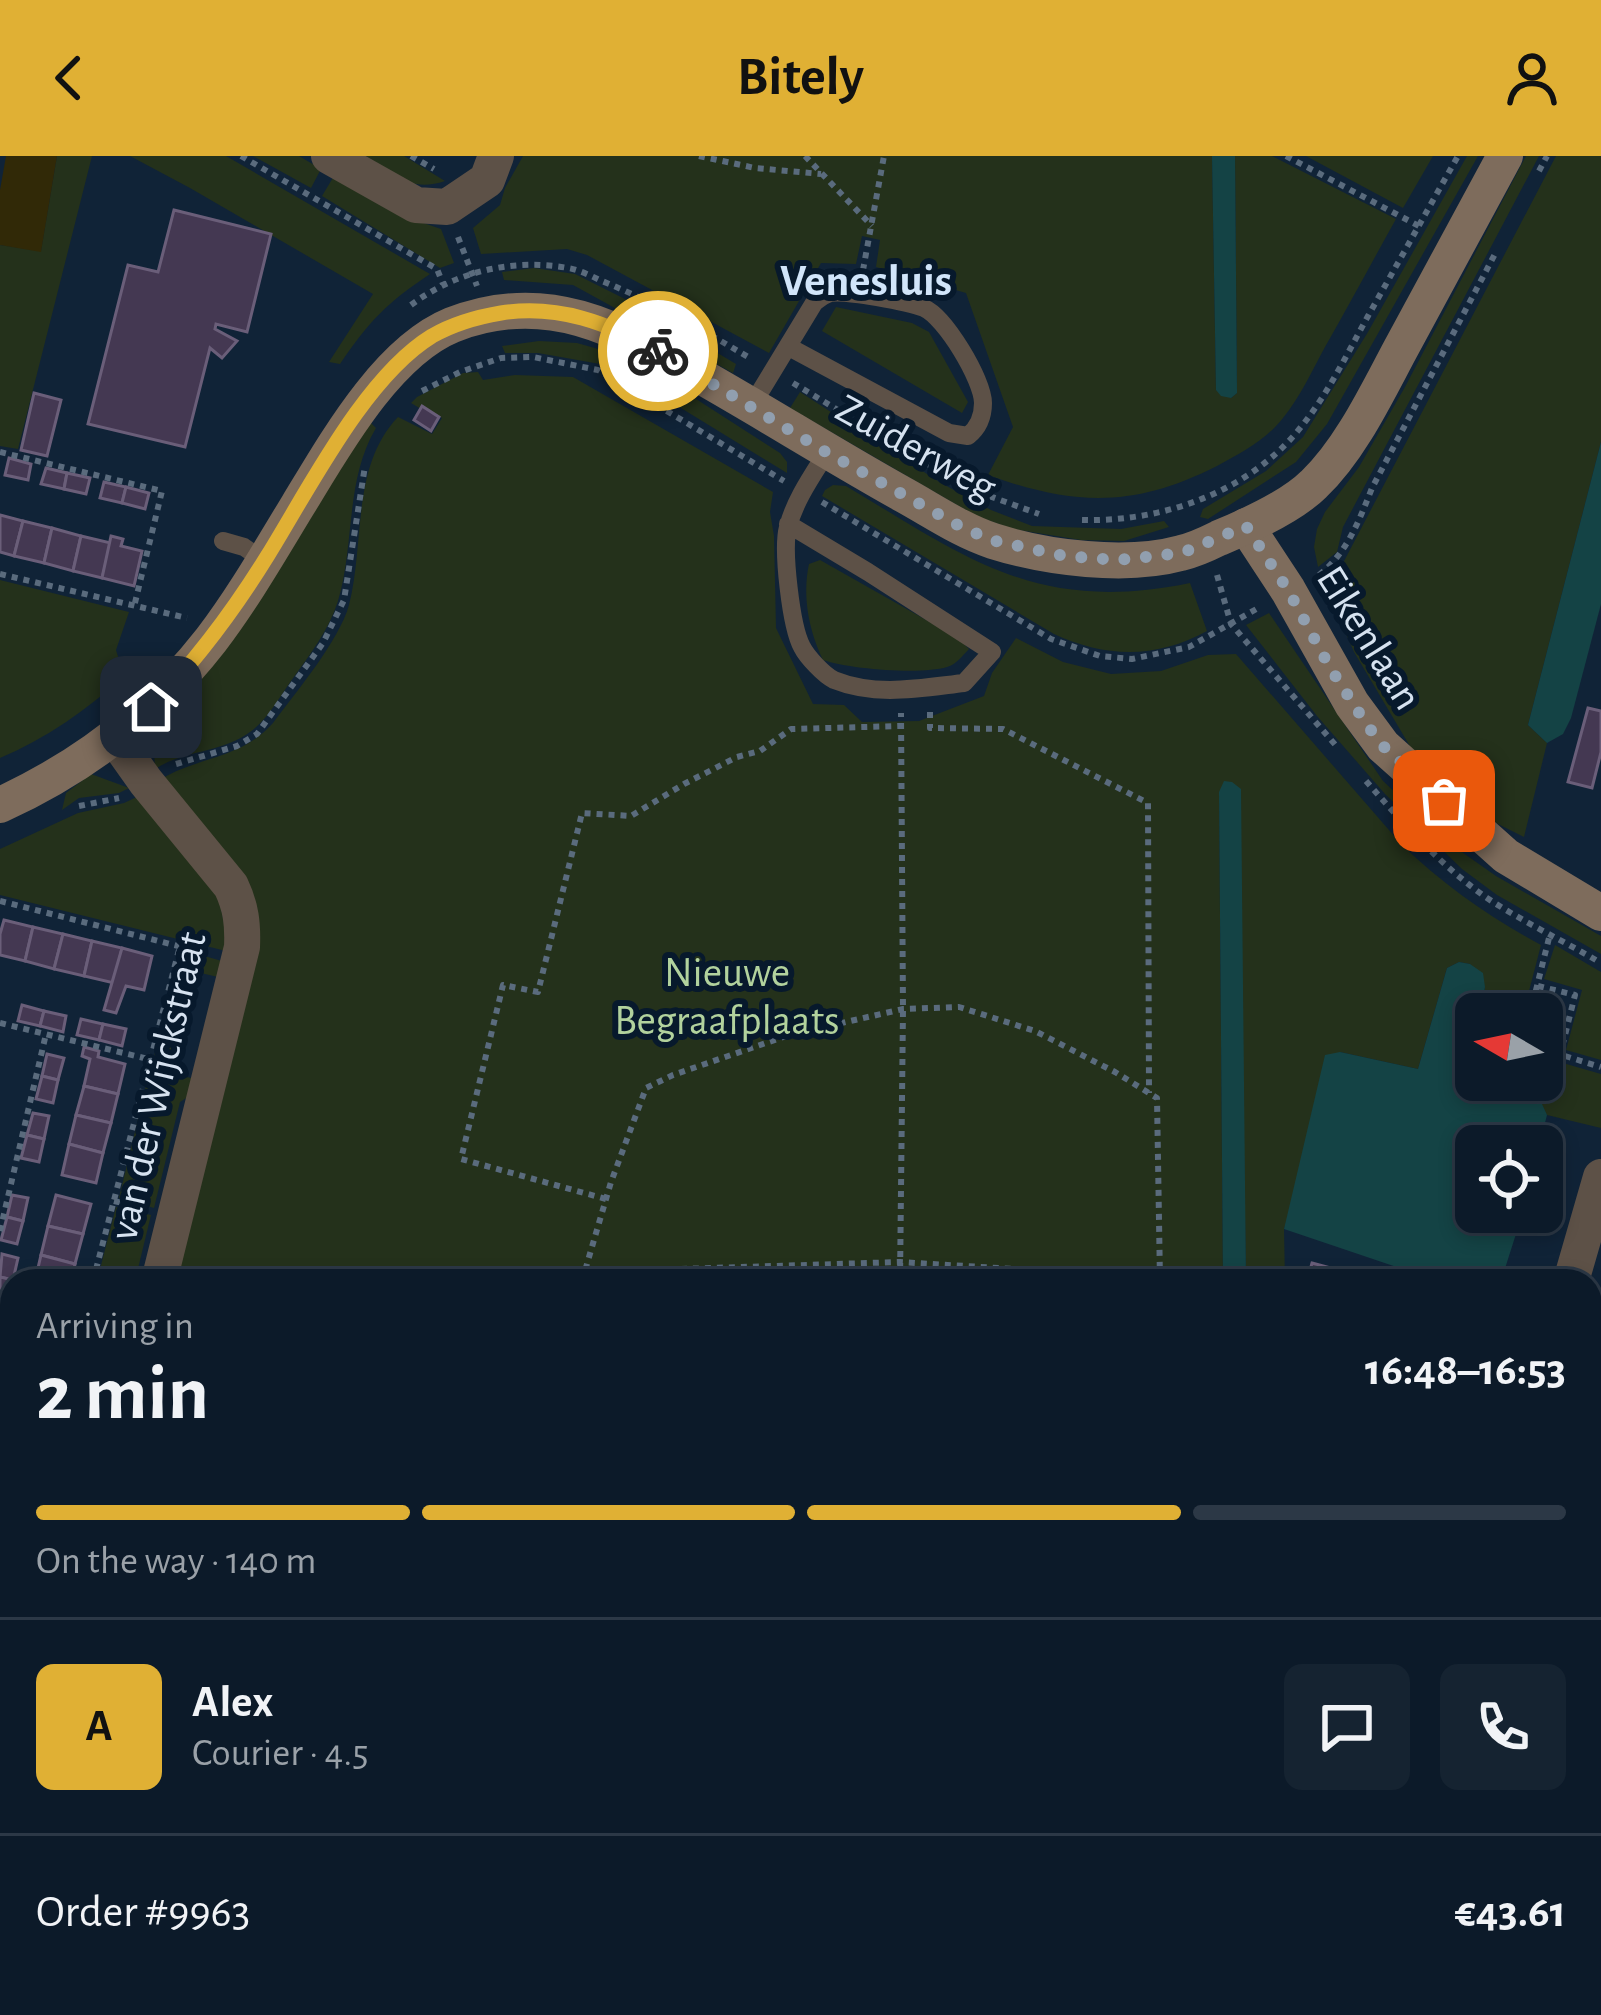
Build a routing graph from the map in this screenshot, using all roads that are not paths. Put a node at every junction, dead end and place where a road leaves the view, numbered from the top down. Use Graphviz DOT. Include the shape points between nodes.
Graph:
graph roads {
  1 [pos="329,156"];
  2 [pos="496,156"];
  3 [pos="1505,156"];
  4 [pos="788,347"];
  5 [pos="752,405"];
  6 [pos="826,452"];
  7 [pos="788,524"];
  8 [pos="1246,526"];
  9 [pos="223,541"];
  10 [pos="264,561"];
  11 [pos="114,737"];
  12 [pos="0,805"];
  13 [pos="1601,913"];
  14 [pos="1601,1177"];
  15 [pos="162,1269"];
  16 [pos="1574,1269"];
  1 -- 2 [label="street" via="416,205 446,207 487,180"];
  3 -- 8 [label="street, Zuiderweg" via="1330,468 1310,490"];
  4 -- 4 [label="lane" via="949,433 968,436 978,428 980,386 945,325 926,309 824,295"];
  4 -- 5 [label="lane"];
  5 -- 6 [label="street, Zuiderweg"];
  5 -- 10 [label="street, Zuiderweg" via="590,319 518,311 452,326 411,351 369,397"];
  6 -- 7 [label="lane"];
  6 -- 8 [label="street, Zuiderweg" via="974,533 1025,549 1159,557"];
  7 -- 7 [label="lane" via="784,550 801,646 830,679 902,691 964,683 992,652"];
  8 -- 13 [label="street, Eikenlaan" via="1383,746 1506,856"];
  9 -- 10 [label="lane"];
  10 -- 11 [label="street, Zuiderweg" via="181,677"];
  11 -- 12 [label="street, Zuiderweg"];
  11 -- 15 [label="street, van der Wijckstraat" via="231,886 243,926"];
  14 -- 16 [label="street"];
}
